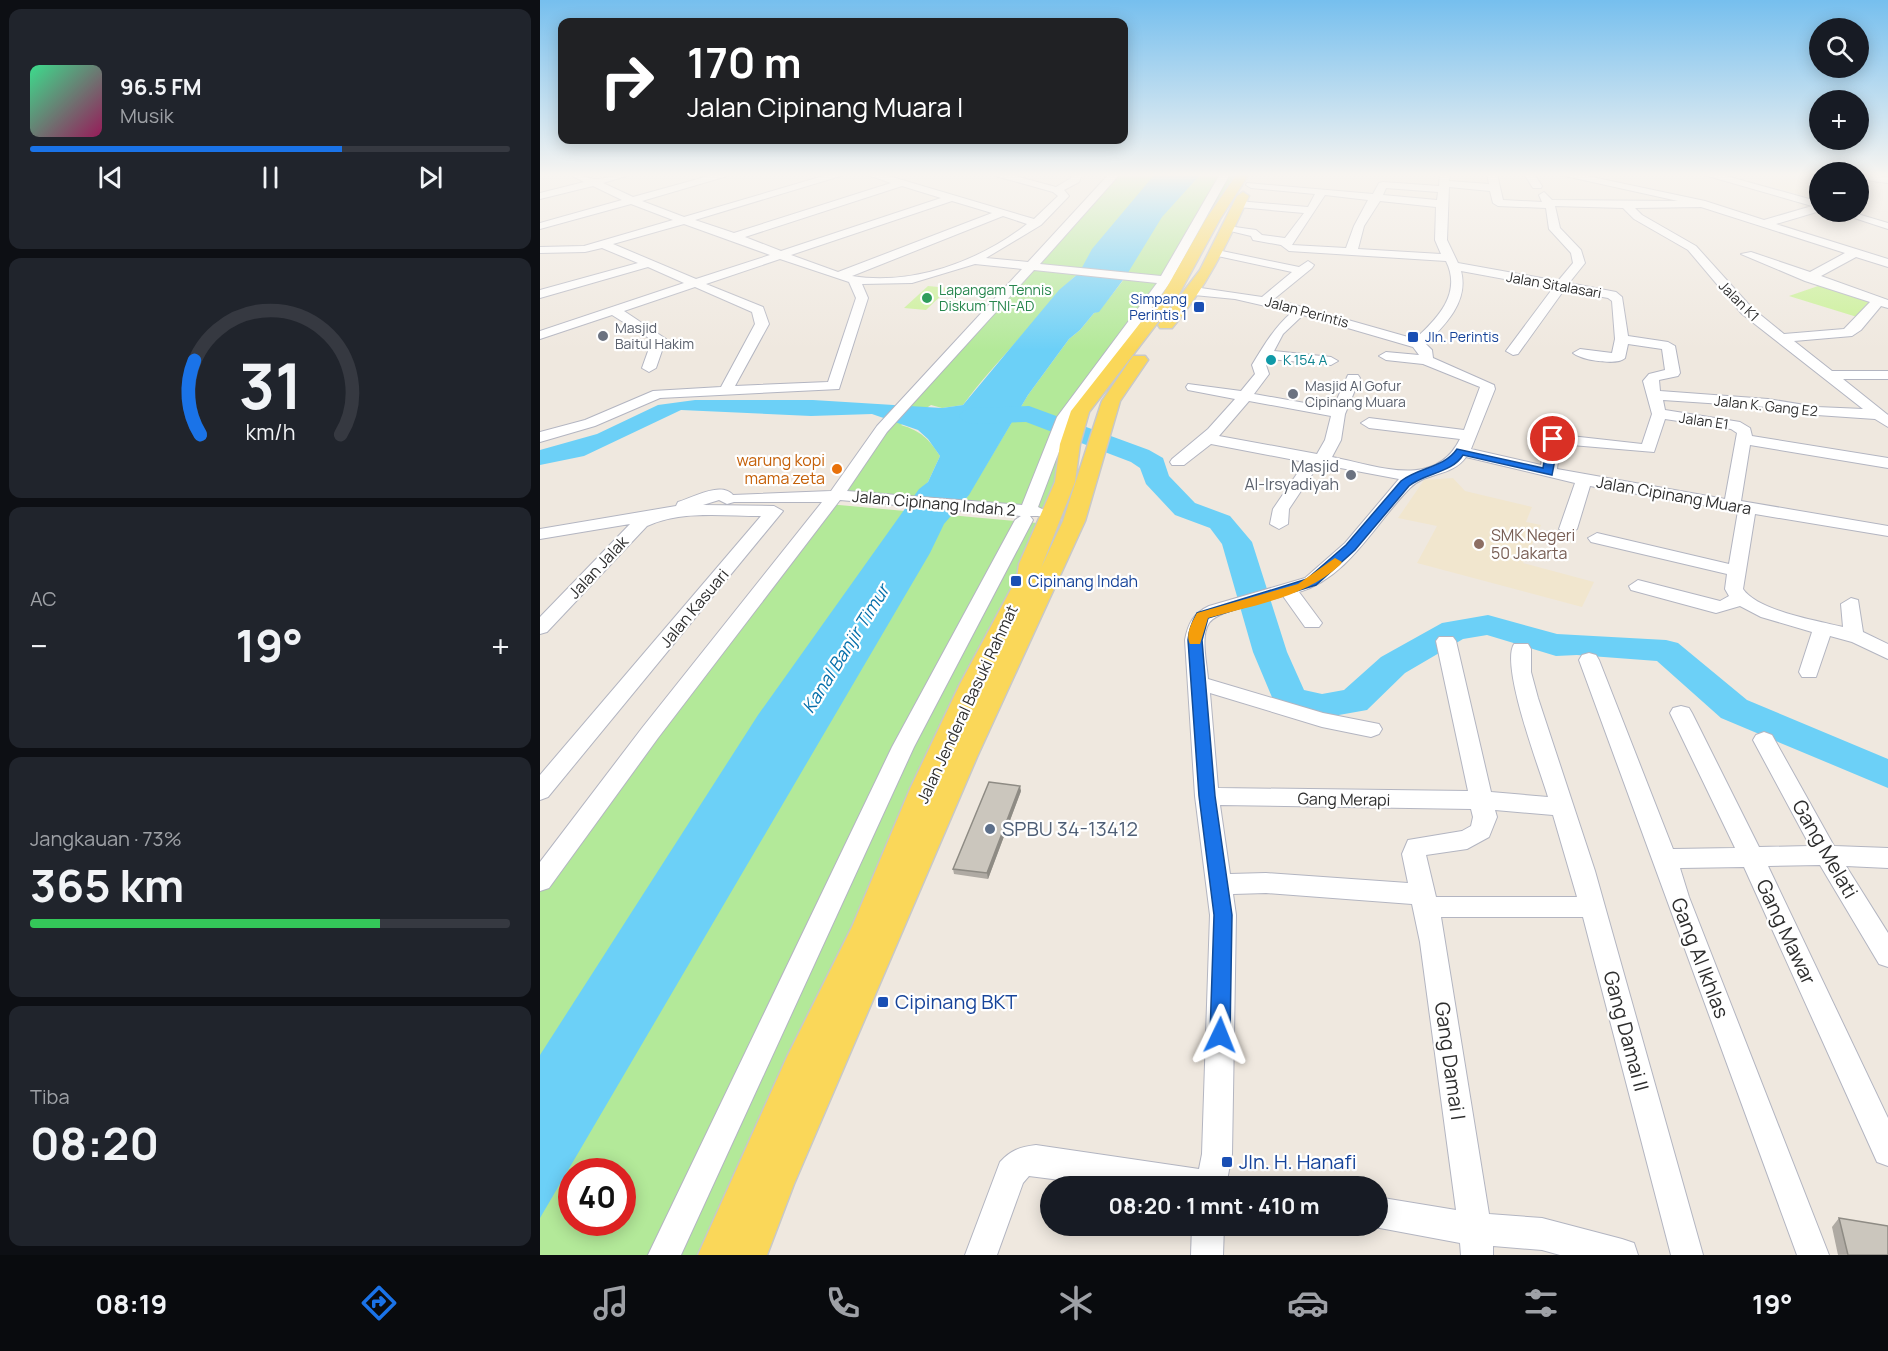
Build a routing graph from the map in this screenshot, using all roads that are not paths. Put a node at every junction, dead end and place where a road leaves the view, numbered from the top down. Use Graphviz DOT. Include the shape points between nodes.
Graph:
graph roads {
  1 [pos="640,233"];
  2 [pos="722,233"];
  3 [pos="748,233"];
  4 [pos="848,233"];
  5 [pos="956,233"];
  6 [pos="1023,233"];
  7 [pos="1060,233"];
  8 [pos="1193,233"];
  9 [pos="1203,233"];
  10 [pos="1226,233"];
  11 [pos="1256,233"];
  12 [pos="1295,233"];
  13 [pos="1358,233"];
  14 [pos="1441,233"];
  15 [pos="1558,233"];
  16 [pos="1665,233"];
  17 [pos="1797,233"];
  18 [pos="734,237"];
  19 [pos="1287,242"];
  20 [pos="603,244"];
  21 [pos="1840,247"];
  22 [pos="540,250"];
  23 [pos="1318,252"];
  24 [pos="1351,252"];
  25 [pos="1856,252"];
  26 [pos="1217,253"];
  27 [pos="1747,254"];
  28 [pos="782,255"];
  29 [pos="970,260"];
  30 [pos="1452,262"];
  31 [pos="1888,263"];
  32 [pos="647,264"];
  33 [pos="1027,268"];
  34 [pos="1302,271"];
  35 [pos="1804,275"];
  36 [pos="847,278"];
  37 [pos="1166,280"];
  38 [pos="698,283"];
  39 [pos="1559,286"];
  40 [pos="1194,291"];
  41 [pos="541,293"];
  42 [pos="1264,301"];
  43 [pos="1883,303"];
  44 [pos="613,310"];
  45 [pos="1300,310"];
  46 [pos="540,335"];
  47 [pos="1622,336"];
  48 [pos="1781,338"];
  49 [pos="1418,344"];
  50 [pos="1513,351"];
  51 [pos="1580,353"];
  52 [pos="1264,354"];
  53 [pos="1386,356"];
  54 [pos="1426,360"];
  55 [pos="1331,361"];
  56 [pos="649,368"];
  57 [pos="1826,375"];
  58 [pos="1888,375"];
  59 [pos="1353,378"];
  60 [pos="1193,387"];
  61 [pos="726,390"];
  62 [pos="1654,395"];
  63 [pos="1245,397"];
  64 [pos="1659,414"];
  65 [pos="1339,416"];
  66 [pos="1884,419"];
  67 [pos="1369,423"];
  68 [pos="1468,435"];
  69 [pos="540,436"];
  70 [pos="1210,439"];
  71 [pos="1744,439"];
  72 [pos="1461,451"];
  73 [pos="1319,460"];
  74 [pos="1178,462"];
  75 [pos="1888,463"];
  76 [pos="1079,468"];
  77 [pos="1548,473"];
  78 [pos="1413,477"];
  79 [pos="1584,480"];
  80 [pos="836,500"];
  81 [pos="1740,506"];
  82 [pos="661,513"];
  83 [pos="1029,516"];
  84 [pos="1279,524"];
  85 [pos="1568,529"];
  86 [pos="1888,531"];
  87 [pos="540,534"];
  88 [pos="1597,538"];
  89 [pos="1737,571"];
  90 [pos="1638,586"];
  91 [pos="1286,592"];
  92 [pos="1739,599"];
  93 [pos="1851,604"];
  94 [pos="1312,623"];
  95 [pos="540,628"];
  96 [pos="1823,628"];
  97 [pos="1854,636"];
  98 [pos="1446,641"];
  99 [pos="1521,649"];
  100 [pos="1888,653"];
  101 [pos="1589,660"];
  102 [pos="1809,672"];
  103 [pos="1199,683"];
  104 [pos="1681,713"];
  105 [pos="1371,729"];
  106 [pos="1764,740"];
  107 [pos="544,782"];
  108 [pos="1207,796"];
  109 [pos="1481,800"];
  110 [pos="1563,807"];
  111 [pos="1827,855"];
  112 [pos="1752,858"];
  113 [pos="1888,858"];
  114 [pos="1665,859"];
  115 [pos="540,881"];
  116 [pos="1219,885"];
  117 [pos="1423,901"];
  118 [pos="1592,907"];
  119 [pos="1888,956"];
  120 [pos="1888,1151"];
  121 [pos="1139,1176"];
  122 [pos="1213,1176"];
  123 [pos="1388,1216"];
  124 [pos="1208,1236"];
  125 [pos="1476,1242"];
  126 [pos="664,1255"];
  127 [pos="744,1255"];
  128 [pos="981,1255"];
  129 [pos="1207,1255"];
  130 [pos="1622,1255"];
  131 [pos="1688,1255"];
  132 [pos="1813,1255"];
  1 -- 20 [label="street"];
  2 -- 18 [label="street"];
  3 -- 18 [label="street"];
  4 -- 28 [label="street"];
  5 -- 36 [label="street"];
  6 -- 29 [label="street"];
  7 -- 33 [label="street"];
  8 -- 37 [label="street"];
  9 -- 37 [label="main road, Jalan Jenderal Basuki Rahmat"];
  10 -- 26 [label="main road, Jalan Jenderal Basuki Rahmat"];
  11 -- 19 [label="street" via="1257,238"];
  12 -- 19 [label="street"];
  13 -- 24 [label="street"];
  14 -- 30 [label="street" via="1441,243"];
  15 -- 39 [label="street" via="1579,257"];
  16 -- 48 [label="street, Jalan K1" via="1692,248 1740,305"];
  17 -- 21 [label="street"];
  18 -- 28 [label="street"];
  19 -- 23 [label="street, Jalan Sitalasari" via="1289,248"];
  20 -- 22 [label="street" via="577,251"];
  20 -- 32 [label="street"];
  21 -- 25 [label="street"];
  21 -- 35 [label="street"];
  23 -- 24 [label="street, Jalan Sitalasari"];
  23 -- 34 [label="street"];
  24 -- 30 [label="street, Jalan Sitalasari"];
  25 -- 31 [label="street"];
  25 -- 35 [label="street"];
  26 -- 34 [label="street"];
  26 -- 40 [label="main road, Jalan Jenderal Basuki Rahmat"];
  27 -- 35 [label="street"];
  28 -- 36 [label="street"];
  28 -- 38 [label="street"];
  29 -- 33 [label="street"];
  29 -- 36 [label="street" via="918,278 882,283"];
  30 -- 39 [label="street, Jalan Sitalasari"];
  30 -- 49 [label="street" via="1459,290 1442,321"];
  32 -- 38 [label="street"];
  32 -- 41 [label="street"];
  33 -- 37 [label="street"];
  33 -- 80 [label="street" via="882,429"];
  34 -- 42 [label="street"];
  35 -- 43 [label="street"];
  36 -- 61 [label="street" via="862,298 834,386"];
  37 -- 76 [label="main road, Jalan Jenderal Basuki Rahmat" via="1163,305 1080,411 1070,444"];
  37 -- 83 [label="street" via="1063,424"];
  38 -- 44 [label="street"];
  38 -- 61 [label="street" via="758,310 762,324"];
  39 -- 47 [label="street, Jalan Sitalasari" via="1616,297"];
  39 -- 50 [label="street"];
  40 -- 42 [label="street, Jalan Perintis"];
  40 -- 76 [label="main road, Jalan Jenderal Basuki Rahmat" via="1137,361 1111,401 1098,438"];
  42 -- 45 [label="street, Jalan Perintis"];
  43 -- 48 [label="street" via="1847,333"];
  44 -- 46 [label="street"];
  44 -- 56 [label="street" via="659,339"];
  45 -- 49 [label="street, Jalan Perintis"];
  45 -- 52 [label="street" via="1278,332"];
  47 -- 51 [label="street" via="1618,358"];
  47 -- 62 [label="street" via="1668,346 1673,373 1652,378"];
  48 -- 57 [label="street, Jalan K1"];
  49 -- 54 [label="street" via="1425,350"];
  52 -- 55 [label="street"];
  52 -- 63 [label="street" via="1259,365 1262,374"];
  53 -- 54 [label="street"];
  54 -- 68 [label="street" via="1487,385"];
  57 -- 58 [label="street"];
  57 -- 66 [label="street, Jalan K1"];
  59 -- 63 [label="street" via="1338,413 1285,413"];
  60 -- 63 [label="street"];
  61 -- 69 [label="street" via="658,394 590,423"];
  62 -- 64 [label="street"];
  62 -- 66 [label="street, Jalan K. Gang E2" via="1768,403"];
  63 -- 70 [label="street"];
  64 -- 71 [label="street, Jalan E1" via="1742,427"];
  64 -- 77 [label="street" via="1648,449 1553,439"];
  65 -- 73 [label="street" via="1333,440"];
  67 -- 68 [label="street"];
  68 -- 72 [label="street"];
  70 -- 73 [label="street" via="1272,444"];
  70 -- 74 [label="street"];
  71 -- 75 [label="street"];
  71 -- 81 [label="street, Jalan E1"];
  72 -- 77 [label="street, Jalan Cipinang Muara"];
  72 -- 78 [label="street" via="1454,462"];
  73 -- 78 [label="street"];
  73 -- 84 [label="street" via="1281,509"];
  76 -- 83 [label="main road, Jalan Jenderal Basuki Rahmat"];
  76 -- 127 [label="main road, Jalan Jenderal Basuki Rahmat" via="1074,521 963,757"];
  77 -- 79 [label="street, Jalan Cipinang Muara"];
  78 -- 91 [label="street" via="1320,576"];
  79 -- 81 [label="street, Jalan Cipinang Muara"];
  79 -- 85 [label="street"];
  80 -- 82 [label="street, Jalan Cipinang Indah 2" via="778,496 718,503 704,500"];
  80 -- 83 [label="street, Jalan Cipinang Indah 2"];
  80 -- 115 [label="street" via="650,733"];
  81 -- 86 [label="street, Jalan Cipinang Muara"];
  81 -- 89 [label="street, Jalan E1"];
  82 -- 87 [label="street, Jalan Cipinang Indah 2"];
  82 -- 95 [label="street, Jalan Jalak" via="641,522"];
  82 -- 107 [label="street, Jalan Kasuari" via="774,511"];
  83 -- 126 [label="street" via="903,747"];
  83 -- 127 [label="main road, Jalan Jenderal Basuki Rahmat" via="1028,578 924,789 867,927 805,1059"];
  88 -- 89 [label="street"];
  89 -- 92 [label="street, Jalan E1" via="1734,589"];
  90 -- 92 [label="street" via="1716,607"];
  91 -- 94 [label="street"];
  91 -- 103 [label="street" via="1202,616 1195,640"];
  92 -- 96 [label="street" via="1760,610"];
  93 -- 97 [label="street"];
  96 -- 97 [label="street"];
  96 -- 102 [label="street"];
  97 -- 100 [label="street"];
  98 -- 109 [label="street"];
  99 -- 110 [label="street, Gang Damai II" via="1521,672"];
  101 -- 114 [label="street, Gang Al Ikhlas"];
  103 -- 105 [label="street" via="1322,720"];
  103 -- 108 [label="street"];
  104 -- 112 [label="street, Gang Mawar"];
  106 -- 111 [label="street, Gang Melati"];
  108 -- 109 [label="street, Gang Merapi"];
  108 -- 116 [label="street"];
  109 -- 110 [label="street, Gang Merapi"];
  109 -- 117 [label="street, Gang Damai I" via="1485,817 1481,831 1467,840 1414,850"];
  110 -- 118 [label="street, Gang Damai II"];
  111 -- 112 [label="street"];
  111 -- 113 [label="street"];
  111 -- 119 [label="street, Gang Melati"];
  112 -- 114 [label="street"];
  112 -- 120 [label="street, Gang Mawar"];
  114 -- 132 [label="street, Gang Al Ikhlas"];
  116 -- 117 [label="street" via="1266,883"];
  116 -- 122 [label="street" via="1223,915"];
  117 -- 118 [label="street"];
  117 -- 125 [label="street, Gang Damai I" via="1433,942"];
  118 -- 131 [label="street, Gang Damai II"];
  121 -- 128 [label="street" via="1036,1160 1021,1162 1011,1173"];
  123 -- 125 [label="street"];
  124 -- 129 [label="street"];
  125 -- 130 [label="street" via="1542,1234"];
}
